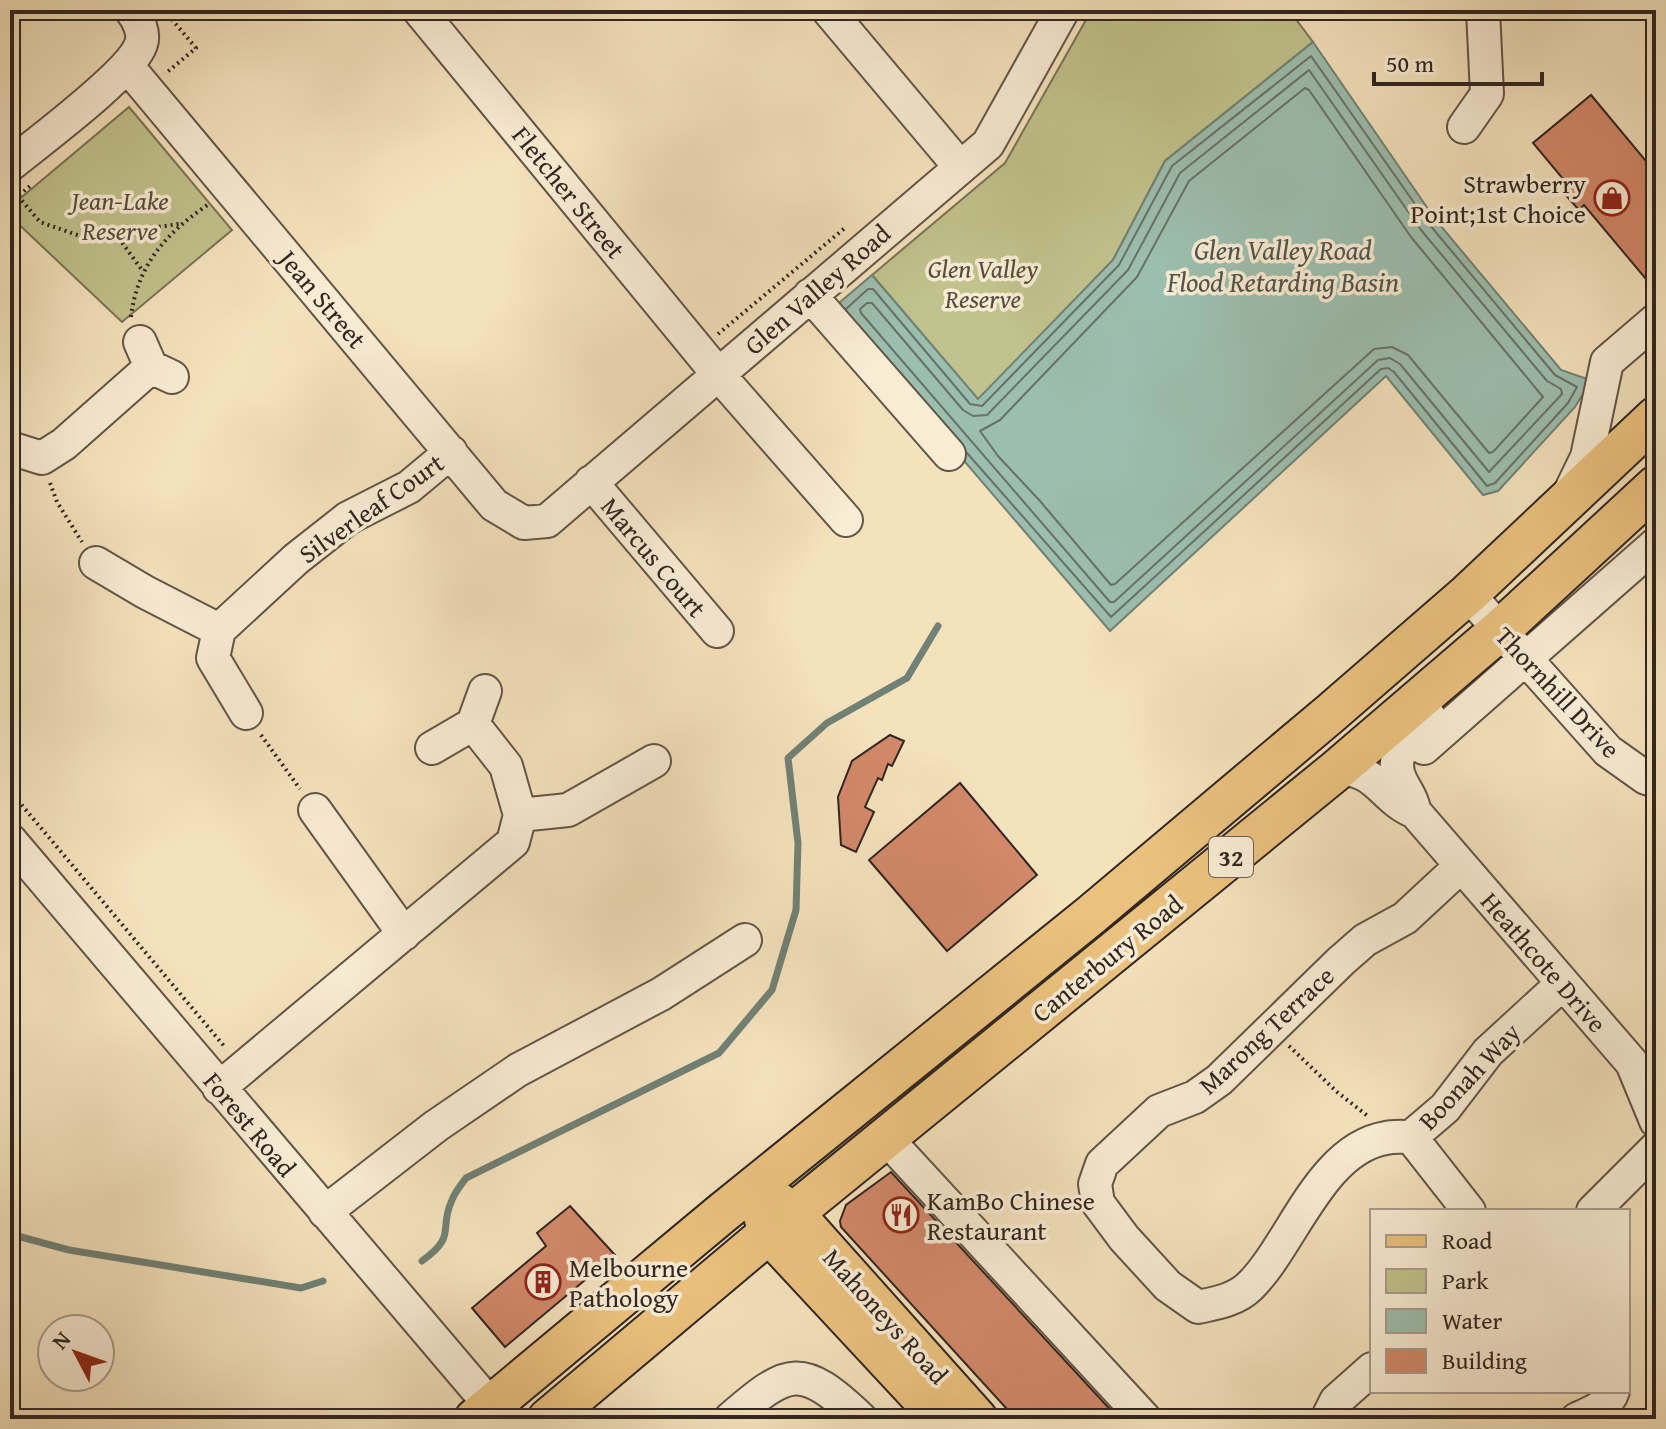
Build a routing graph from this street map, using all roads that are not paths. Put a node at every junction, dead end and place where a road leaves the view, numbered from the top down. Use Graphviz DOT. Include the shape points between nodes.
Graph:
graph roads {
  1 [pos="131,10"];
  2 [pos="419,10"];
  3 [pos="828,10"];
  4 [pos="1063,10"];
  5 [pos="1483,10"];
  6 [pos="135,55"];
  7 [pos="1464,127"];
  8 [pos="10,165"];
  9 [pos="960,167"];
  10 [pos="810,295"];
  11 [pos="1656,320"];
  12 [pos="154,362"];
  13 [pos="718,374"];
  14 [pos="1656,417"];
  15 [pos="10,448"];
  16 [pos="451,452"];
  17 [pos="949,454"];
  18 [pos="591,482"];
  19 [pos="1656,486"];
  20 [pos="1564,504"];
  21 [pos="846,520"];
  22 [pos="524,523"];
  23 [pos="1656,544"];
  24 [pos="96,563"];
  25 [pos="1468,594"];
  26 [pos="219,630"];
  27 [pos="717,631"];
  28 [pos="1499,647"];
  29 [pos="485,691"];
  30 [pos="246,713"];
  31 [pos="473,724"];
  32 [pos="432,748"];
  33 [pos="1424,748"];
  34 [pos="654,761"];
  35 [pos="1338,769"];
  36 [pos="1656,781"];
  37 [pos="315,810"];
  38 [pos="1415,812"];
  39 [pos="520,815"];
  40 [pos="10,840"];
  41 [pos="1461,866"];
  42 [pos="404,934"];
  43 [pos="745,940"];
  44 [pos="1562,984"];
  45 [pos="219,1088"];
  46 [pos="1656,1121"];
  47 [pos="1398,1137"];
  48 [pos="886,1138"];
  49 [pos="1656,1148"];
  50 [pos="755,1186"];
  51 [pos="1467,1209"];
  52 [pos="1595,1209"];
  53 [pos="325,1212"];
  54 [pos="781,1224"];
  55 [pos="1370,1371"];
  56 [pos="1612,1393"];
  57 [pos="952,1411"];
  58 [pos="483,1412"];
  59 [pos="548,1419"];
  60 [pos="730,1419"];
  61 [pos="861,1419"];
  62 [pos="1145,1419"];
  63 [pos="1327,1419"];
  64 [pos="1577,1419"];
  1 -- 6 [label="street, Jean Street" via="139,19"];
  2 -- 13 [label="street, Fletcher Street"];
  3 -- 9 [label="street"];
  4 -- 9 [label="street, Glen Valley Road" via="988,144"];
  5 -- 7 [label="street" via="1487,94"];
  6 -- 8 [label="street"];
  6 -- 16 [label="street, Jean Street"];
  9 -- 10 [label="street, Glen Valley Road"];
  10 -- 13 [label="street, Glen Valley Road"];
  10 -- 17 [label="street"];
  11 -- 20 [label="street, Canterbury Road" via="1607,362 1587,457"];
  12 -- 15 [label="street" via="42,458"];
  13 -- 18 [label="street, Glen Valley Road"];
  13 -- 21 [label="street, Fletcher Street"];
  14 -- 20 [label="main road, Canterbury Road / 32"];
  16 -- 22 [label="street, Jean Street" via="494,505"];
  16 -- 26 [label="street, Silverleaf Court" via="409,487 348,518"];
  18 -- 22 [label="street, Glen Valley Road" via="547,521"];
  18 -- 27 [label="street, Marcus Court"];
  19 -- 28 [label="main road, Canterbury Road / 32"];
  20 -- 25 [label="main road, Canterbury Road / 32"];
  23 -- 28 [label="street, Canterbury Road"];
  24 -- 26 [label="street"];
  25 -- 28 [label="street, Thornhill Drive"];
  25 -- 50 [label="main road, Canterbury Road / 32" via="1091,915"];
  26 -- 30 [label="street" via="213,658"];
  28 -- 33 [label="street, Canterbury Road"];
  28 -- 35 [label="main road, Canterbury Road / 32"];
  28 -- 36 [label="street, Thornhill Drive" via="1608,751"];
  28 -- 38 [label="street, Heathcote Drive" via="1399,748 1397,773"];
  29 -- 31 [label="street"];
  31 -- 32 [label="street"];
  31 -- 39 [label="street" via="506,766"];
  34 -- 39 [label="street" via="568,810"];
  35 -- 38 [label="street, Heathcote Drive" via="1363,772 1398,805"];
  35 -- 48 [label="main road, Canterbury Road / 32"];
  37 -- 42 [label="street"];
  38 -- 41 [label="street, Heathcote Drive"];
  39 -- 42 [label="street" via="513,842"];
  40 -- 45 [label="street, Forest Road"];
  41 -- 44 [label="street, Heathcote Drive"];
  41 -- 47 [label="street, Marong Terrace" via="1405,918 1365,940 1341,961 1219,1080 1195,1097 1159,1111 1102,1164 1095,1184 1098,1203 1168,1286 1198,1307 1228,1300 1248,1288 1319,1185 1350,1154"];
  42 -- 45 [label="street"];
  43 -- 53 [label="street" via="661,994 518,1070"];
  44 -- 46 [label="street, Heathcote Drive" via="1632,1063"];
  44 -- 47 [label="street, Boonah Way" via="1488,1052 1445,1108"];
  45 -- 53 [label="street, Forest Road"];
  47 -- 51 [label="street, Boonah Way"];
  48 -- 54 [label="main road, Canterbury Road / 32"];
  48 -- 62 [label="street"];
  49 -- 52 [label="street"];
  50 -- 54 [label="main road, Mahoneys Road"];
  50 -- 58 [label="main road, Canterbury Road / 32"];
  53 -- 58 [label="street, Forest Road"];
  54 -- 57 [label="main road, Mahoneys Road"];
  54 -- 59 [label="main road, Canterbury Road / 32"];
  55 -- 63 [label="street" via="1336,1401"];
  56 -- 64 [label="street"];
  60 -- 61 [label="street" via="767,1387 790,1379 814,1382 832,1392"];
}
